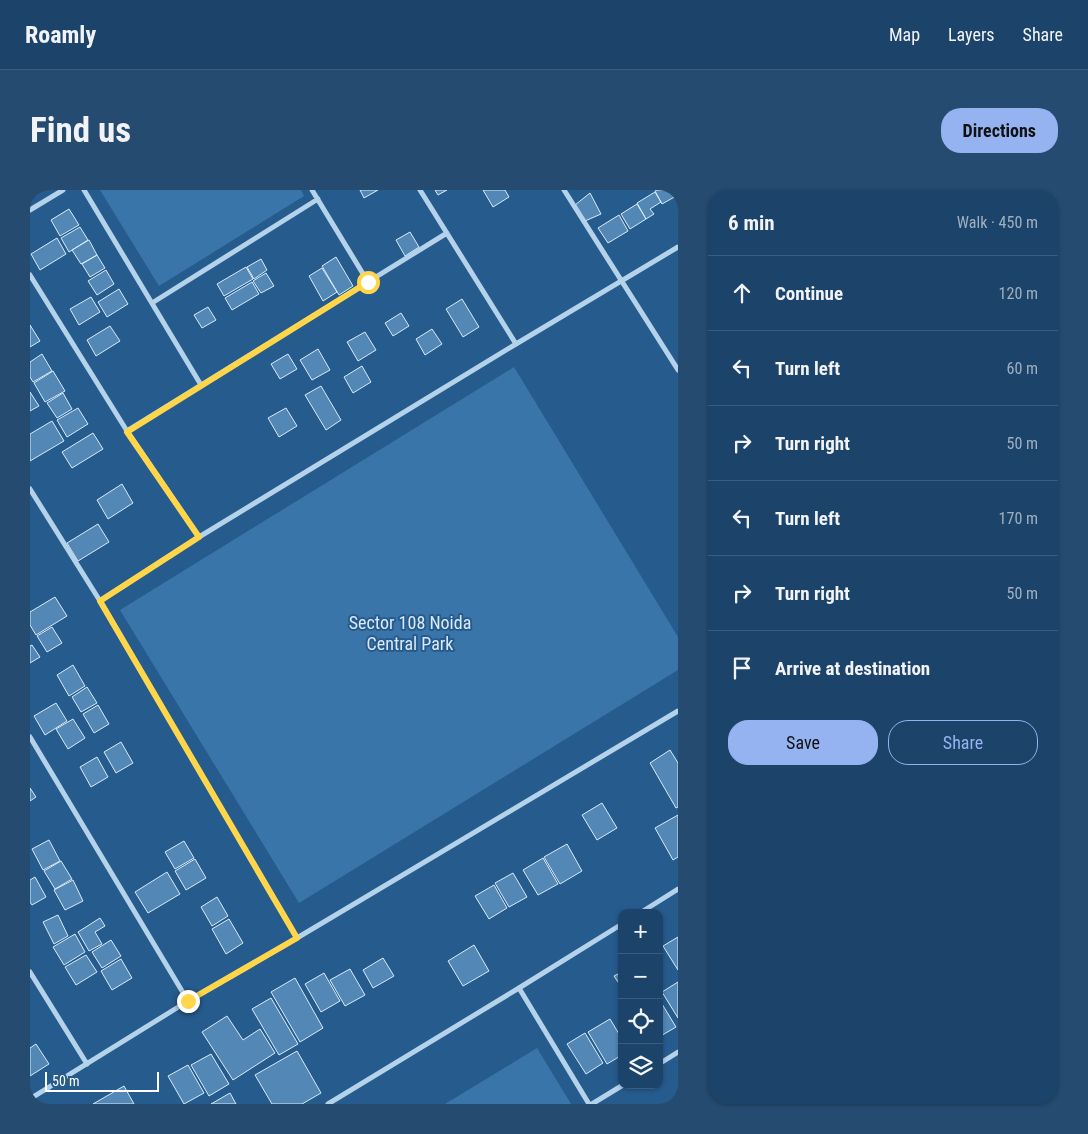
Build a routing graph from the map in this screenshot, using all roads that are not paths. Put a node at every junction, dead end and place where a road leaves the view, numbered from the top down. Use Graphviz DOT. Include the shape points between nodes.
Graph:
graph roads {
  1 [pos="63,190"];
  2 [pos="84,190"];
  3 [pos="312,190"];
  4 [pos="420,190"];
  5 [pos="564,190"];
  6 [pos="318,199"];
  7 [pos="30,210"];
  8 [pos="447,234"];
  9 [pos="678,247"];
  10 [pos="30,275"];
  11 [pos="622,281"];
  12 [pos="368,282"];
  13 [pos="152,303"];
  14 [pos="516,344"];
  15 [pos="678,370"];
  16 [pos="201,385"];
  17 [pos="127,432"];
  18 [pos="30,489"];
  19 [pos="199,537"];
  20 [pos="100,601"];
  21 [pos="678,710"];
  22 [pos="30,737"];
  23 [pos="678,889"];
  24 [pos="646,909"];
  25 [pos="618,926"];
  26 [pos="297,938"];
  27 [pos="30,972"];
  28 [pos="519,988"];
  29 [pos="188,1001"];
  30 [pos="678,1052"];
  31 [pos="663,1061"];
  32 [pos="87,1064"];
  33 [pos="618,1088"];
  34 [pos="30,1099"];
  35 [pos="329,1104"];
  36 [pos="591,1104"];
  1 -- 7 [label="street"];
  2 -- 13 [label="street"];
  3 -- 6 [label="street"];
  4 -- 8 [label="street"];
  5 -- 11 [label="street"];
  6 -- 12 [label="street"];
  6 -- 13 [label="street"];
  8 -- 12 [label="street"];
  8 -- 14 [label="street"];
  9 -- 11 [label="street"];
  10 -- 17 [label="street"];
  11 -- 14 [label="street"];
  11 -- 15 [label="street"];
  12 -- 16 [label="street"];
  13 -- 16 [label="street"];
  14 -- 19 [label="street"];
  16 -- 17 [label="street"];
  17 -- 19 [label="street"];
  18 -- 20 [label="street"];
  19 -- 20 [label="street"];
  20 -- 26 [label="street"];
  21 -- 26 [label="street"];
  22 -- 29 [label="street"];
  23 -- 24 [label="street"];
  25 -- 28 [label="street"];
  26 -- 29 [label="street"];
  27 -- 32 [label="street"];
  28 -- 35 [label="street"];
  28 -- 36 [label="street"];
  29 -- 32 [label="street"];
  30 -- 31 [label="street"];
  32 -- 34 [label="street"];
  33 -- 36 [label="street"];
}
